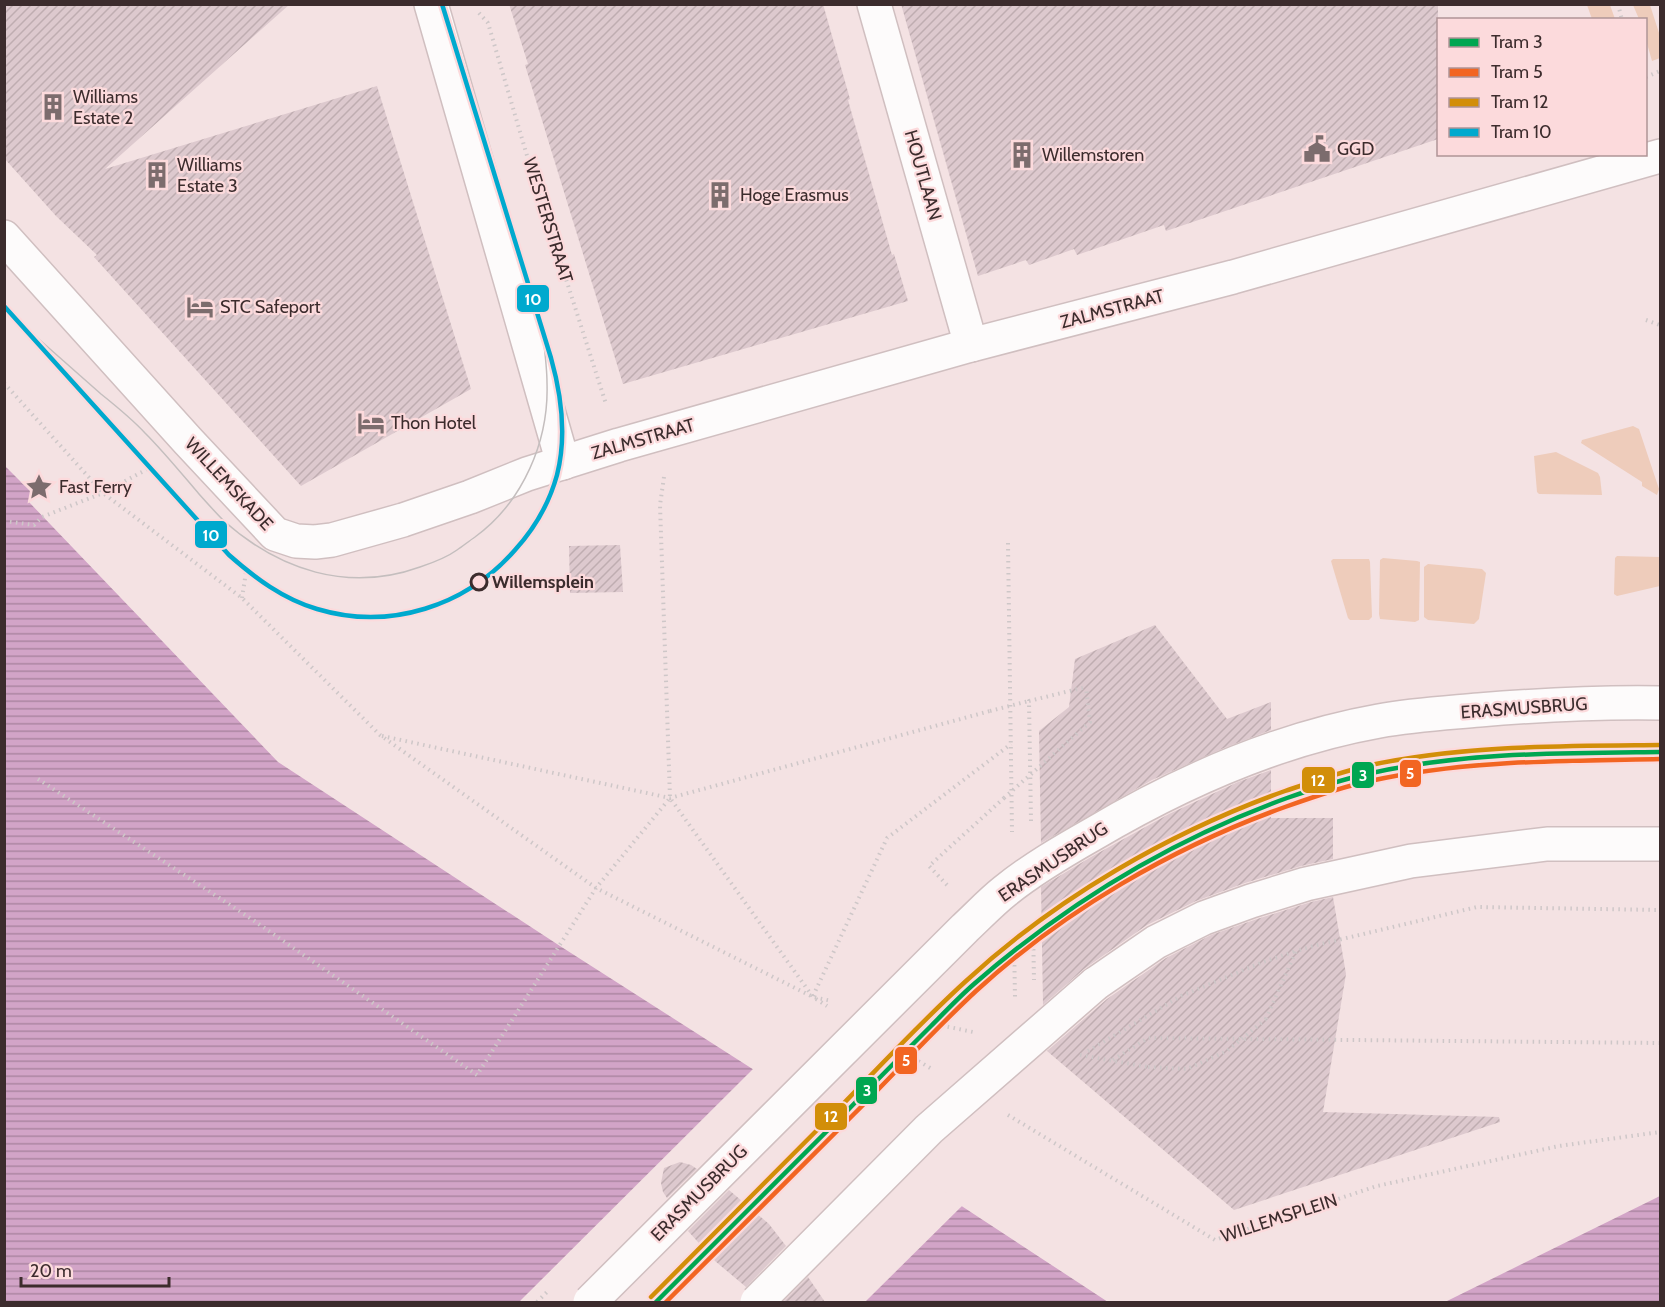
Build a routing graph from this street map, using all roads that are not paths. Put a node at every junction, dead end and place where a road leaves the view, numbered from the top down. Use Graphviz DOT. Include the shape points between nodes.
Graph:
graph roads {
  1 [pos="431,4"];
  2 [pos="874,4"];
  3 [pos="1660,156"];
  4 [pos="4,237"];
  5 [pos="971,345"];
  6 [pos="563,463"];
  7 [pos="1660,703"];
  8 [pos="1660,844"];
  9 [pos="590,1302"];
  10 [pos="757,1302"];
  1 -- 6 [label="street"];
  2 -- 5 [label="street, HOUTLAAN"];
  3 -- 5 [label="street, ZALMSTRAAT" via="1233,277"];
  4 -- 6 [label="street, WILLEMSKADE" via="275,534 296,541 332,540 403,520"];
  5 -- 6 [label="street, ZALMSTRAAT"];
  7 -- 9 [label="street, ERASMUSBRUG, bridge" via="1547,705 1380,721 1283,746 1204,777 1125,815 1005,891"];
  8 -- 10 [label="street, bridge" via="1547,844 1411,861 1251,900 1166,937 1095,984 929,1129"];
}
